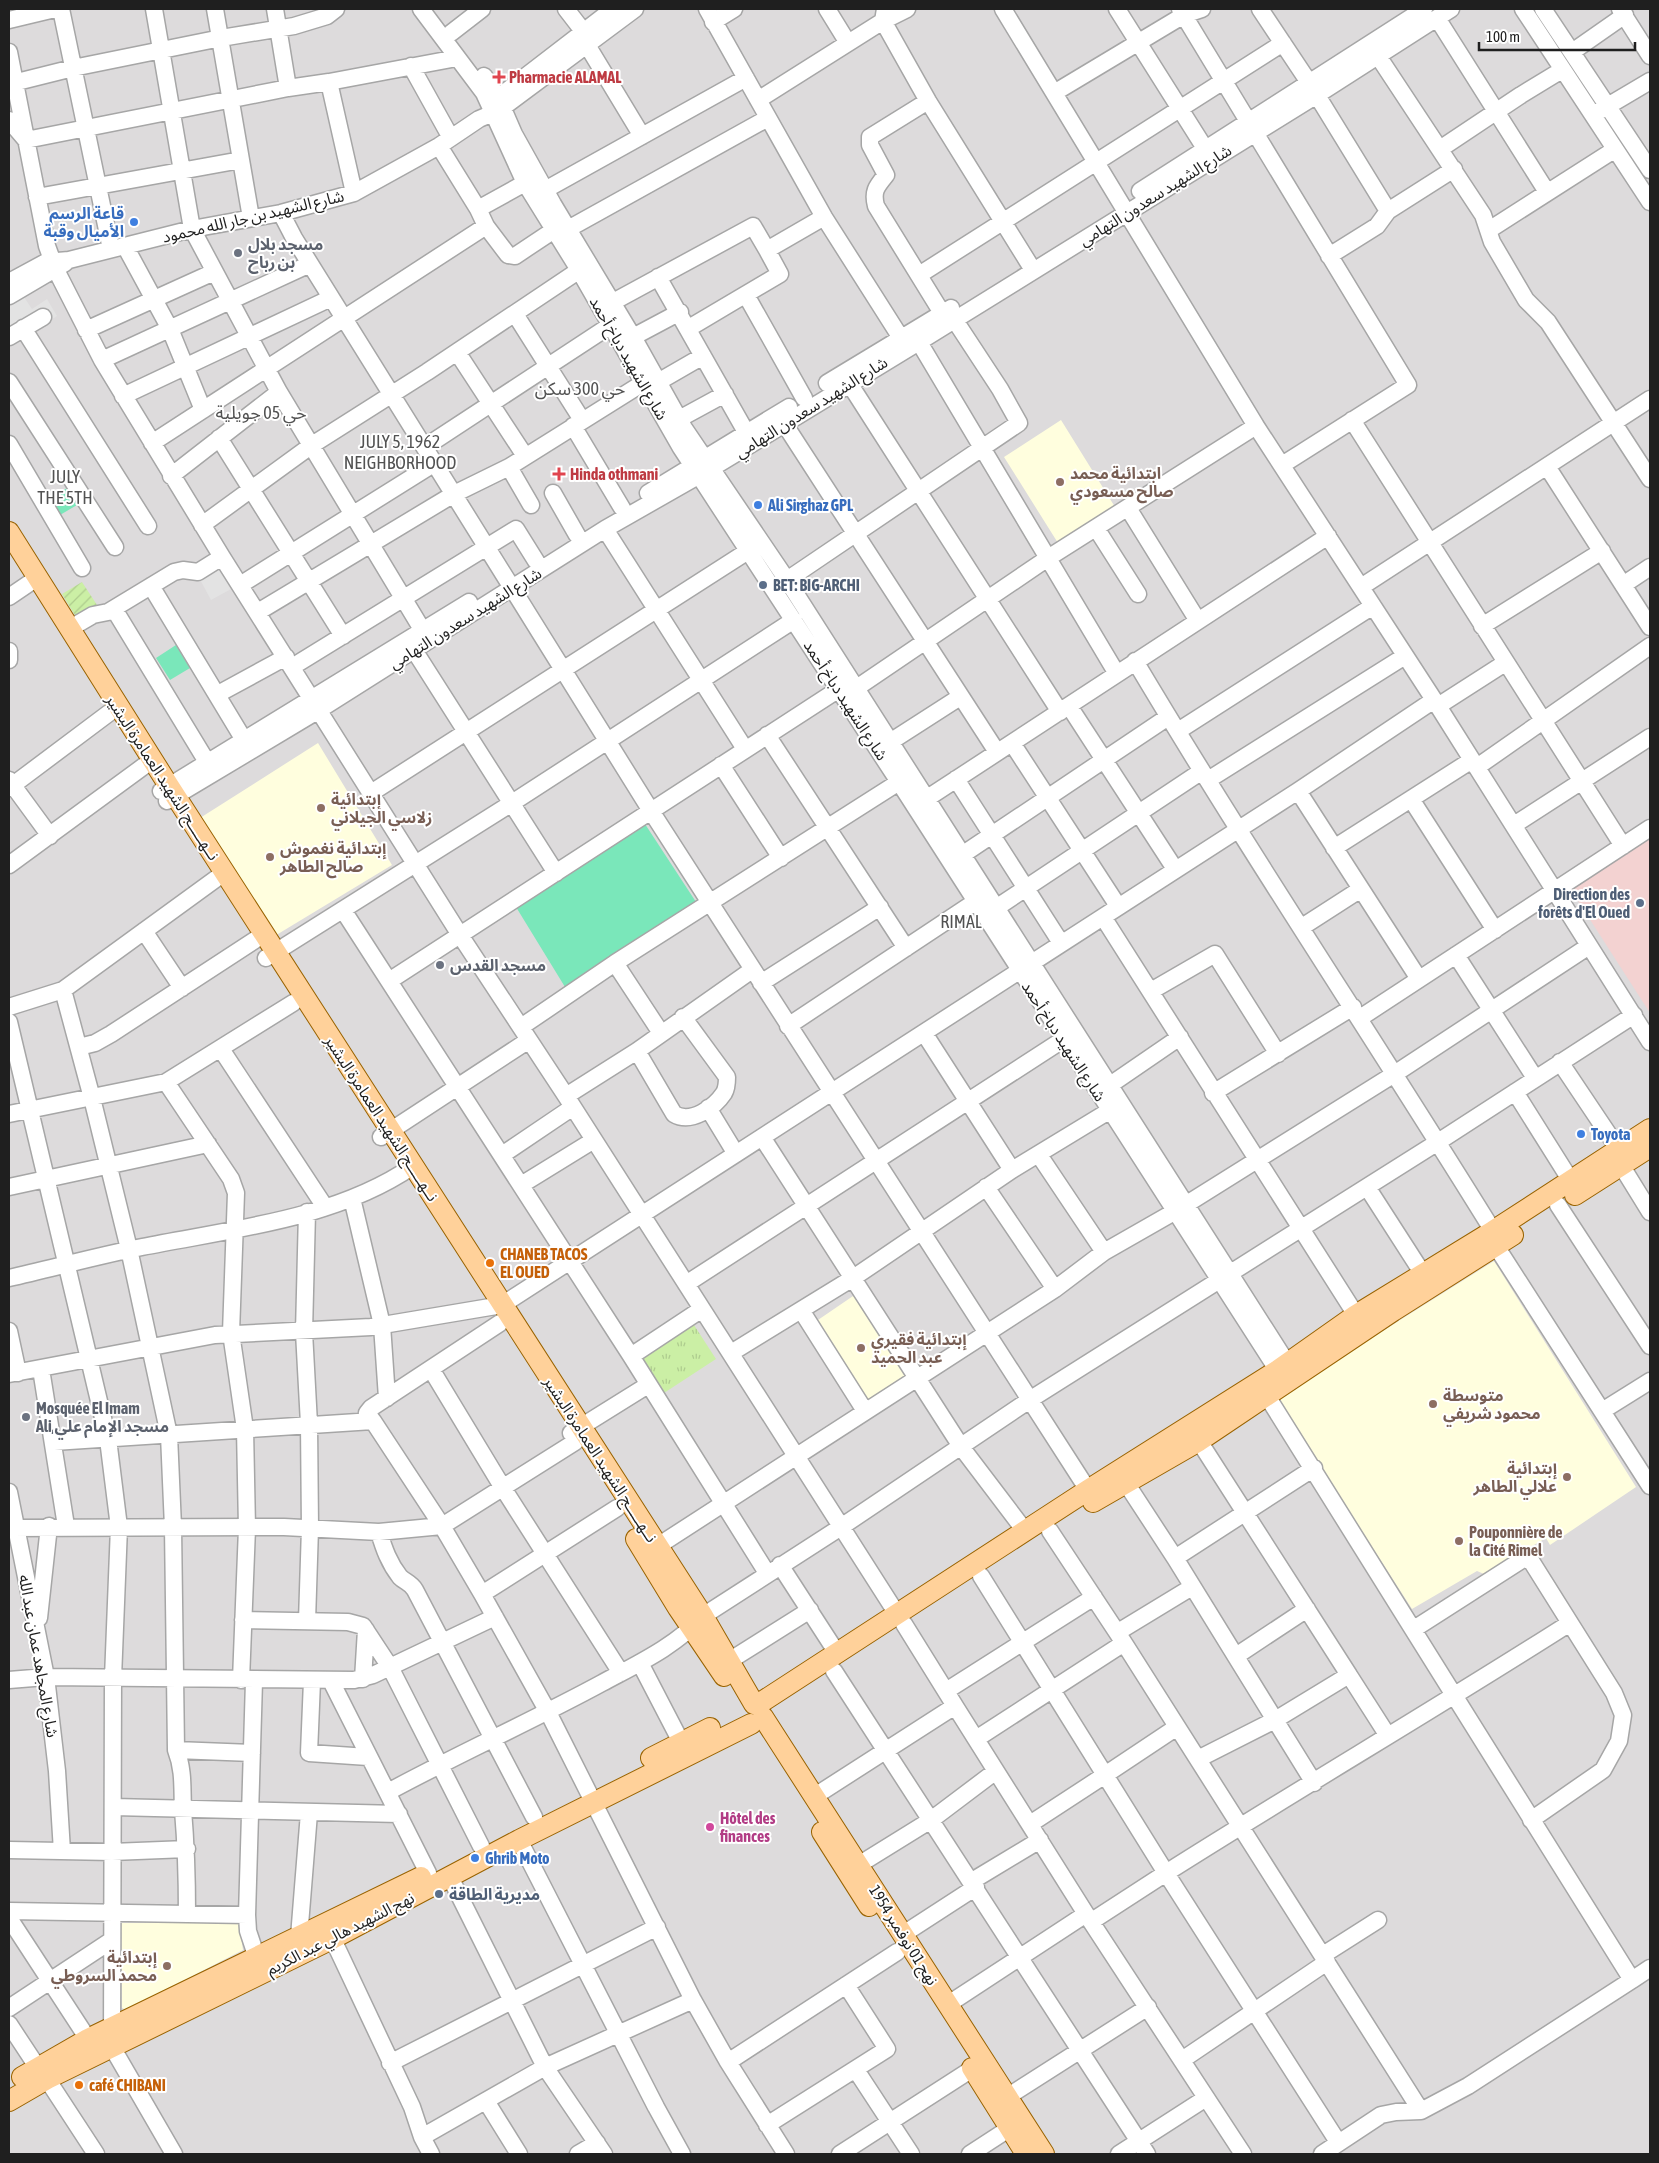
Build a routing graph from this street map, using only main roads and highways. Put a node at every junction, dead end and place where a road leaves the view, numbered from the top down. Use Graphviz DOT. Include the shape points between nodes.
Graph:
graph roads {
  1 [pos="9,532"];
  2 [pos="9,558"];
  3 [pos="31,581"];
  4 [pos="168,794"];
  5 [pos="271,955"];
  6 [pos="1650,1129"];
  7 [pos="385,1134"];
  8 [pos="1650,1147"];
  9 [pos="1620,1158"];
  10 [pos="1494,1239"];
  11 [pos="1286,1373"];
  12 [pos="575,1434"];
  13 [pos="651,1550"];
  14 [pos="901,1619"];
  15 [pos="697,1622"];
  16 [pos="754,1714"];
  17 [pos="590,1797"];
  18 [pos="882,1914"];
  19 [pos="329,1932"];
  20 [pos="900,1943"];
  21 [pos="102,2042"];
  22 [pos="42,2073"];
  23 [pos="9,2085"];
  24 [pos="9,2101"];
  25 [pos="1026,2154"];
  26 [pos="1044,2154"];
  1 -- 3 [label="main road, نــهـــــج الشهيد العمامرة البشير"];
  2 -- 3 [label="main road, نــهـــــج الشهيد العمامرة البشير"];
  3 -- 4 [label="main road, نــهـــــج الشهيد العمامرة البشير" via="69,630"];
  3 -- 4 [label="main road, نــهـــــج الشهيد العمامرة البشير" via="109,713 144,766"];
  4 -- 5 [label="main road, نــهـــــج الشهيد العمامرة البشير"];
  4 -- 5 [label="main road, نــهـــــج الشهيد العمامرة البشير" via="254,940"];
  5 -- 7 [label="main road, نــهـــــج الشهيد العمامرة البشير"];
  5 -- 7 [label="main road, نــهـــــج الشهيد العمامرة البشير" via="293,1003"];
  6 -- 9 [label="main road"];
  7 -- 12 [label="main road, نــهـــــج الشهيد العمامرة البشير"];
  8 -- 9 [label="main road"];
  9 -- 10 [label="main road" via="1558,1205"];
  9 -- 10 [label="main road" via="1571,1181"];
  10 -- 11 [label="main road"];
  10 -- 11 [label="main road" via="1423,1274 1356,1315"];
  11 -- 14 [label="main road" via="1088,1490"];
  11 -- 14 [label="main road" via="1267,1396 1199,1440 981,1576"];
  12 -- 13 [label="main road, نــهـــــج الشهيد العمامرة البشير"];
  12 -- 13 [label="main road" via="616,1508"];
  13 -- 15 [label="main road, نــهـــــج الشهيد العمامرة البشير"];
  14 -- 16 [label="main road"];
  15 -- 16 [label="main road" via="727,1681"];
  15 -- 16 [label="main road, نــهـــــج الشهيد العمامرة البشير" via="729,1661"];
  16 -- 17 [label="main road, نهج الشهيد هالي عبد الكريم"];
  16 -- 17 [label="main road" via="681,1742"];
  16 -- 18 [label="main road, نهج 01 نوفمبر 1954"];
  16 -- 18 [label="main road, نهج 01 نوفمبر 1954" via="860,1864"];
  17 -- 19 [label="main road, نهج الشهيد هالي عبد الكريم" via="450,1877"];
  17 -- 19 [label="main road" via="534,1817 428,1873"];
  18 -- 20 [label="main road, نهج 01 نوفمبر 1954"];
  19 -- 21 [label="main road, نهج الشهيد هالي عبد الكريم"];
  19 -- 21 [label="main road" via="299,1938 257,1958"];
  20 -- 25 [label="main road, نهج 01 نوفمبر 1954" via="972,2069"];
  20 -- 26 [label="main road, نهج 01 نوفمبر 1954" via="948,2005"];
  21 -- 22 [label="main road, نهج الشهيد هالي عبد الكريم"];
  22 -- 23 [label="main road"];
  22 -- 24 [label="main road, نهج الشهيد هالي عبد الكريم"];
}
